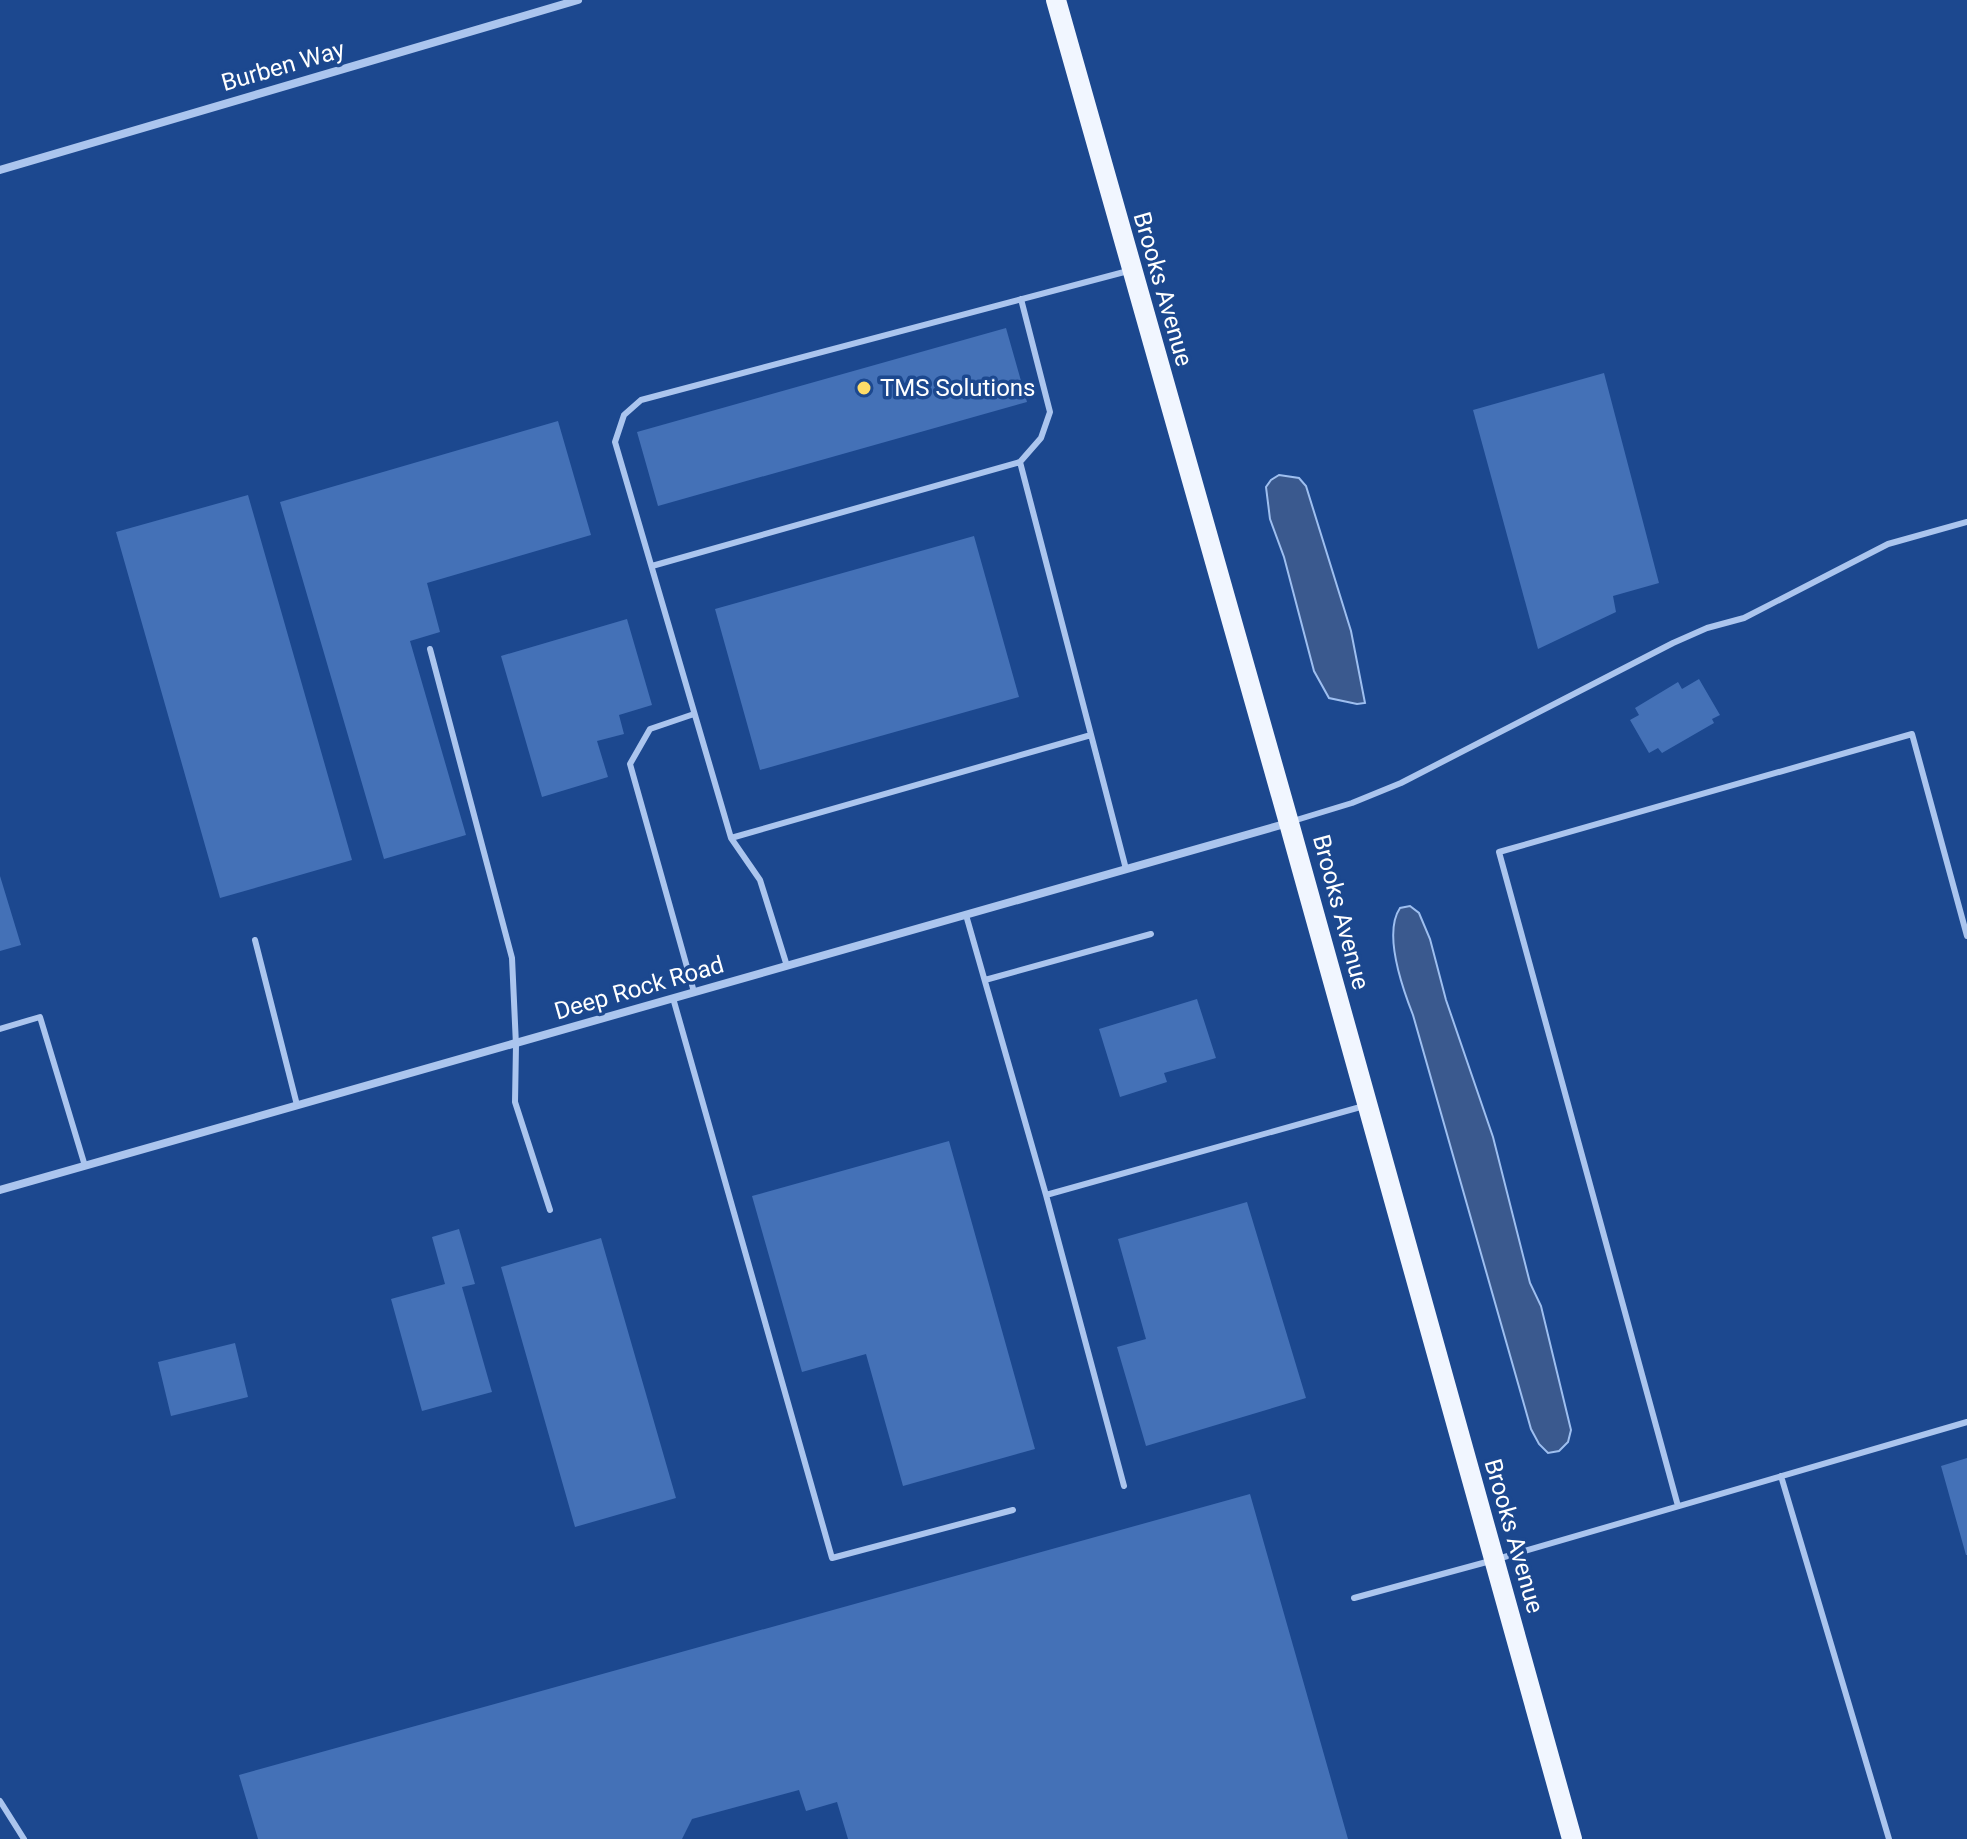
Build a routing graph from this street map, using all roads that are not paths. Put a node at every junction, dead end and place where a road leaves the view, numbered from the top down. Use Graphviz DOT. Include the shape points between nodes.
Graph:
graph roads {
  1 [pos="578,0"];
  2 [pos="1056,0"];
  3 [pos="0,170"];
  4 [pos="1131,270"];
  5 [pos="1021,299"];
  6 [pos="1020,462"];
  7 [pos="1967,522"];
  8 [pos="652,566"];
  9 [pos="430,649"];
  10 [pos="694,714"];
  11 [pos="1091,735"];
  12 [pos="1289,823"];
  13 [pos="731,838"];
  14 [pos="1126,869"];
  15 [pos="966,915"];
  16 [pos="1151,934"];
  17 [pos="1967,936"];
  18 [pos="255,940"];
  19 [pos="787,966"];
  20 [pos="985,980"];
  21 [pos="694,992"];
  22 [pos="673,998"];
  23 [pos="0,1029"];
  24 [pos="516,1045"];
  25 [pos="297,1105"];
  26 [pos="1367,1105"];
  27 [pos="85,1166"];
  28 [pos="0,1190"];
  29 [pos="1046,1195"];
  30 [pos="550,1210"];
  31 [pos="1967,1422"];
  32 [pos="1781,1476"];
  33 [pos="1124,1486"];
  34 [pos="1678,1506"];
  35 [pos="1013,1510"];
  36 [pos="1494,1560"];
  37 [pos="1354,1598"];
  38 [pos="0,1801"];
  39 [pos="24,1839"];
  40 [pos="1572,1839"];
  41 [pos="1889,1839"];
  1 -- 3 [label="street, Burben Way"];
  2 -- 4 [label="main road, Brooks Avenue"];
  4 -- 5 [label="lane"];
  4 -- 12 [label="main road, Brooks Avenue"];
  5 -- 6 [label="lane" via="1050,412 1041,438"];
  5 -- 8 [label="lane" via="641,400 624,415 615,442"];
  6 -- 8 [label="lane"];
  6 -- 11 [label="lane"];
  7 -- 12 [label="lane" via="1888,544 1744,618 1673,643 1401,783"];
  8 -- 10 [label="lane"];
  9 -- 24 [label="lane" via="512,958"];
  10 -- 13 [label="lane"];
  10 -- 21 [label="lane" via="650,729 630,764"];
  11 -- 13 [label="lane"];
  11 -- 14 [label="lane"];
  12 -- 14 [label="street, Deep Rock Road"];
  12 -- 26 [label="main road, Brooks Avenue"];
  13 -- 19 [label="lane" via="760,880"];
  14 -- 15 [label="street, Deep Rock Road"];
  15 -- 19 [label="street, Deep Rock Road"];
  15 -- 20 [label="lane"];
  16 -- 20 [label="lane"];
  17 -- 34 [label="lane" via="1912,734 1499,852"];
  18 -- 25 [label="lane"];
  19 -- 21 [label="street, Deep Rock Road"];
  20 -- 29 [label="lane"];
  21 -- 22 [label="street, Deep Rock Road"];
  22 -- 24 [label="street, Deep Rock Road"];
  22 -- 35 [label="lane" via="832,1558"];
  23 -- 27 [label="lane" via="40,1017"];
  24 -- 25 [label="street, Deep Rock Road"];
  24 -- 30 [label="lane" via="515,1102"];
  25 -- 27 [label="street, Deep Rock Road"];
  26 -- 29 [label="lane"];
  26 -- 36 [label="main road, Brooks Avenue"];
  27 -- 28 [label="street, Deep Rock Road"];
  29 -- 33 [label="lane"];
  31 -- 32 [label="lane"];
  32 -- 34 [label="lane"];
  32 -- 41 [label="lane"];
  34 -- 36 [label="lane"];
  36 -- 37 [label="lane"];
  36 -- 40 [label="main road, Brooks Avenue"];
  38 -- 39 [label="lane"];
}
